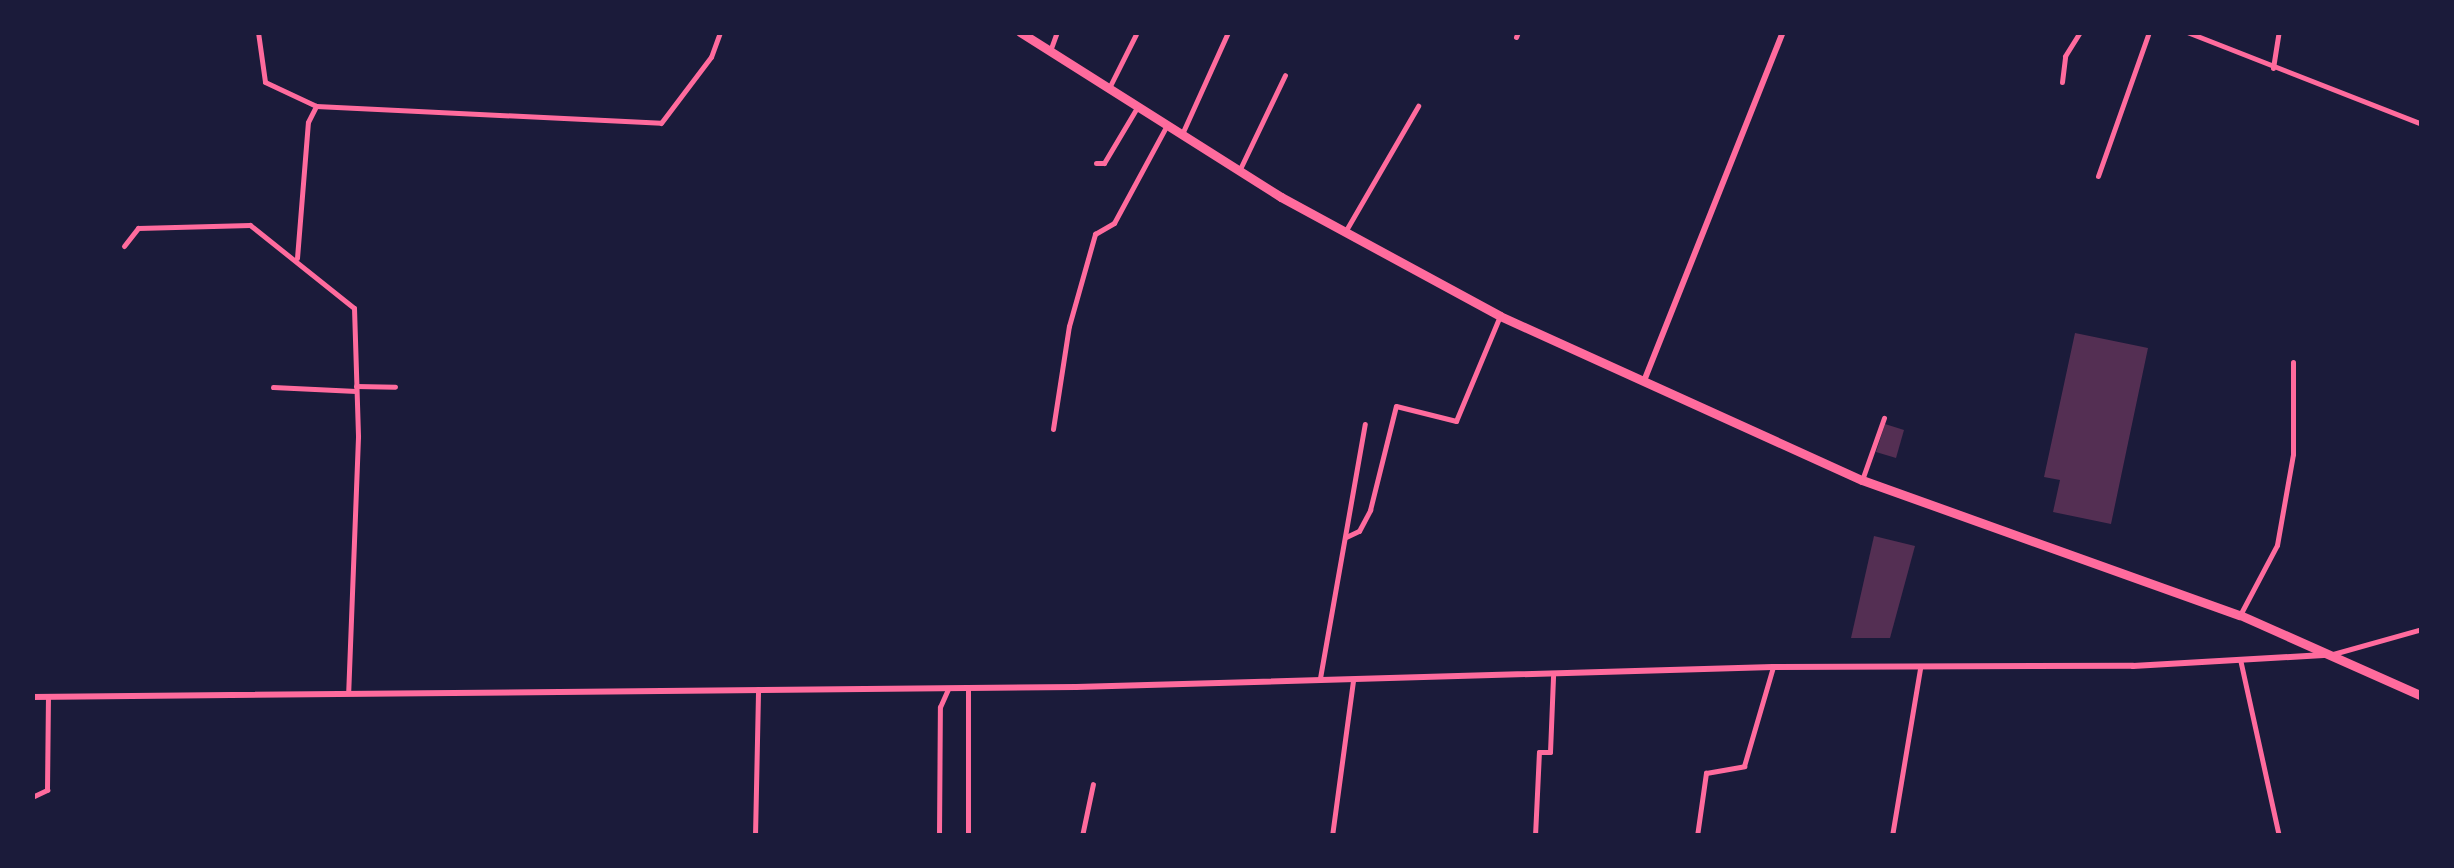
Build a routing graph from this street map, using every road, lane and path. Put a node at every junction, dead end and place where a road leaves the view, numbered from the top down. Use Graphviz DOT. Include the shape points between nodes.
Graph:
graph roads {
  1 [pos="258,32"];
  2 [pos="720,32"];
  3 [pos="1020,32"];
  4 [pos="1057,32"];
  5 [pos="1228,32"];
  6 [pos="1784,32"];
  7 [pos="2080,32"];
  8 [pos="2149,32"];
  9 [pos="2186,32"];
  10 [pos="2279,32"];
  11 [pos="1136,34"];
  12 [pos="1050,51"];
  13 [pos="2273,68"];
  14 [pos="1285,74"];
  15 [pos="2062,82"];
  16 [pos="1108,88"];
  17 [pos="316,106"];
  18 [pos="1138,106"];
  19 [pos="1418,106"];
  20 [pos="2422,124"];
  21 [pos="1168,125"];
  22 [pos="1182,134"];
  23 [pos="1096,163"];
  24 [pos="1240,169"];
  25 [pos="2098,176"];
  26 [pos="1345,232"];
  27 [pos="124,246"];
  28 [pos="297,258"];
  29 [pos="1500,316"];
  30 [pos="2293,362"];
  31 [pos="1643,382"];
  32 [pos="273,386"];
  33 [pos="394,387"];
  34 [pos="356,388"];
  35 [pos="1884,418"];
  36 [pos="1365,424"];
  37 [pos="1052,429"];
  38 [pos="1862,480"];
  39 [pos="1346,537"];
  40 [pos="2240,615"];
  41 [pos="2422,629"];
  42 [pos="2330,655"];
  43 [pos="2240,658"];
  44 [pos="1773,668"];
  45 [pos="1920,668"];
  46 [pos="1553,676"];
  47 [pos="1320,678"];
  48 [pos="1353,679"];
  49 [pos="758,689"];
  50 [pos="948,689"];
  51 [pos="968,689"];
  52 [pos="348,696"];
  53 [pos="2422,696"];
  54 [pos="32,697"];
  55 [pos="48,697"];
  56 [pos="1093,784"];
  57 [pos="32,797"];
  58 [pos="755,836"];
  59 [pos="939,836"];
  60 [pos="968,836"];
  61 [pos="1082,836"];
  62 [pos="1332,836"];
  63 [pos="1535,836"];
  64 [pos="1697,836"];
  65 [pos="1892,836"];
  66 [pos="2279,836"];
  1 -- 17 [label="street" via="265,82"];
  2 -- 17 [label="street" via="711,57 662,123"];
  3 -- 12 [label="highway"];
  4 -- 12 [label="street"];
  5 -- 22 [label="street"];
  6 -- 31 [label="street"];
  7 -- 15 [label="street" via="2065,56"];
  8 -- 25 [label="street"];
  9 -- 13 [label="street"];
  10 -- 13 [label="street"];
  11 -- 16 [label="street"];
  12 -- 16 [label="highway"];
  13 -- 20 [label="street"];
  14 -- 24 [label="street"];
  16 -- 18 [label="highway"];
  17 -- 28 [label="street" via="308,122"];
  18 -- 21 [label="highway"];
  18 -- 23 [label="street" via="1104,162"];
  19 -- 26 [label="street"];
  21 -- 22 [label="highway"];
  21 -- 37 [label="street" via="1114,224 1096,234 1069,326"];
  22 -- 24 [label="highway"];
  24 -- 26 [label="highway"];
  26 -- 29 [label="highway"];
  27 -- 28 [label="street" via="138,228 250,226"];
  28 -- 34 [label="street" via="354,308"];
  29 -- 31 [label="highway"];
  29 -- 39 [label="street" via="1456,421 1401,404 1394,409 1370,510 1364,525"];
  30 -- 40 [label="street" via="2293,454 2277,545"];
  31 -- 38 [label="highway"];
  32 -- 34 [label="street"];
  33 -- 34 [label="street"];
  34 -- 52 [label="street"];
  35 -- 38 [label="street"];
  36 -- 39 [label="street" via="1344,518"];
  38 -- 40 [label="highway"];
  39 -- 47 [label="street"];
  40 -- 42 [label="highway"];
  41 -- 42 [label="street"];
  42 -- 43 [label="street"];
  42 -- 53 [label="highway"];
  43 -- 45 [label="street"];
  43 -- 66 [label="street"];
  44 -- 45 [label="street"];
  44 -- 46 [label="street"];
  44 -- 64 [label="street" via="1744,766 1706,773"];
  45 -- 65 [label="street"];
  46 -- 48 [label="street"];
  46 -- 63 [label="street" via="1550,752 1539,752"];
  47 -- 48 [label="street"];
  47 -- 51 [label="street"];
  48 -- 62 [label="street"];
  49 -- 50 [label="street"];
  49 -- 52 [label="street"];
  49 -- 58 [label="street"];
  50 -- 51 [label="street"];
  50 -- 59 [label="street" via="940,706"];
  51 -- 60 [label="street"];
  52 -- 55 [label="street"];
  54 -- 55 [label="street"];
  55 -- 57 [label="street" via="48,790"];
  56 -- 61 [label="street"];
}
